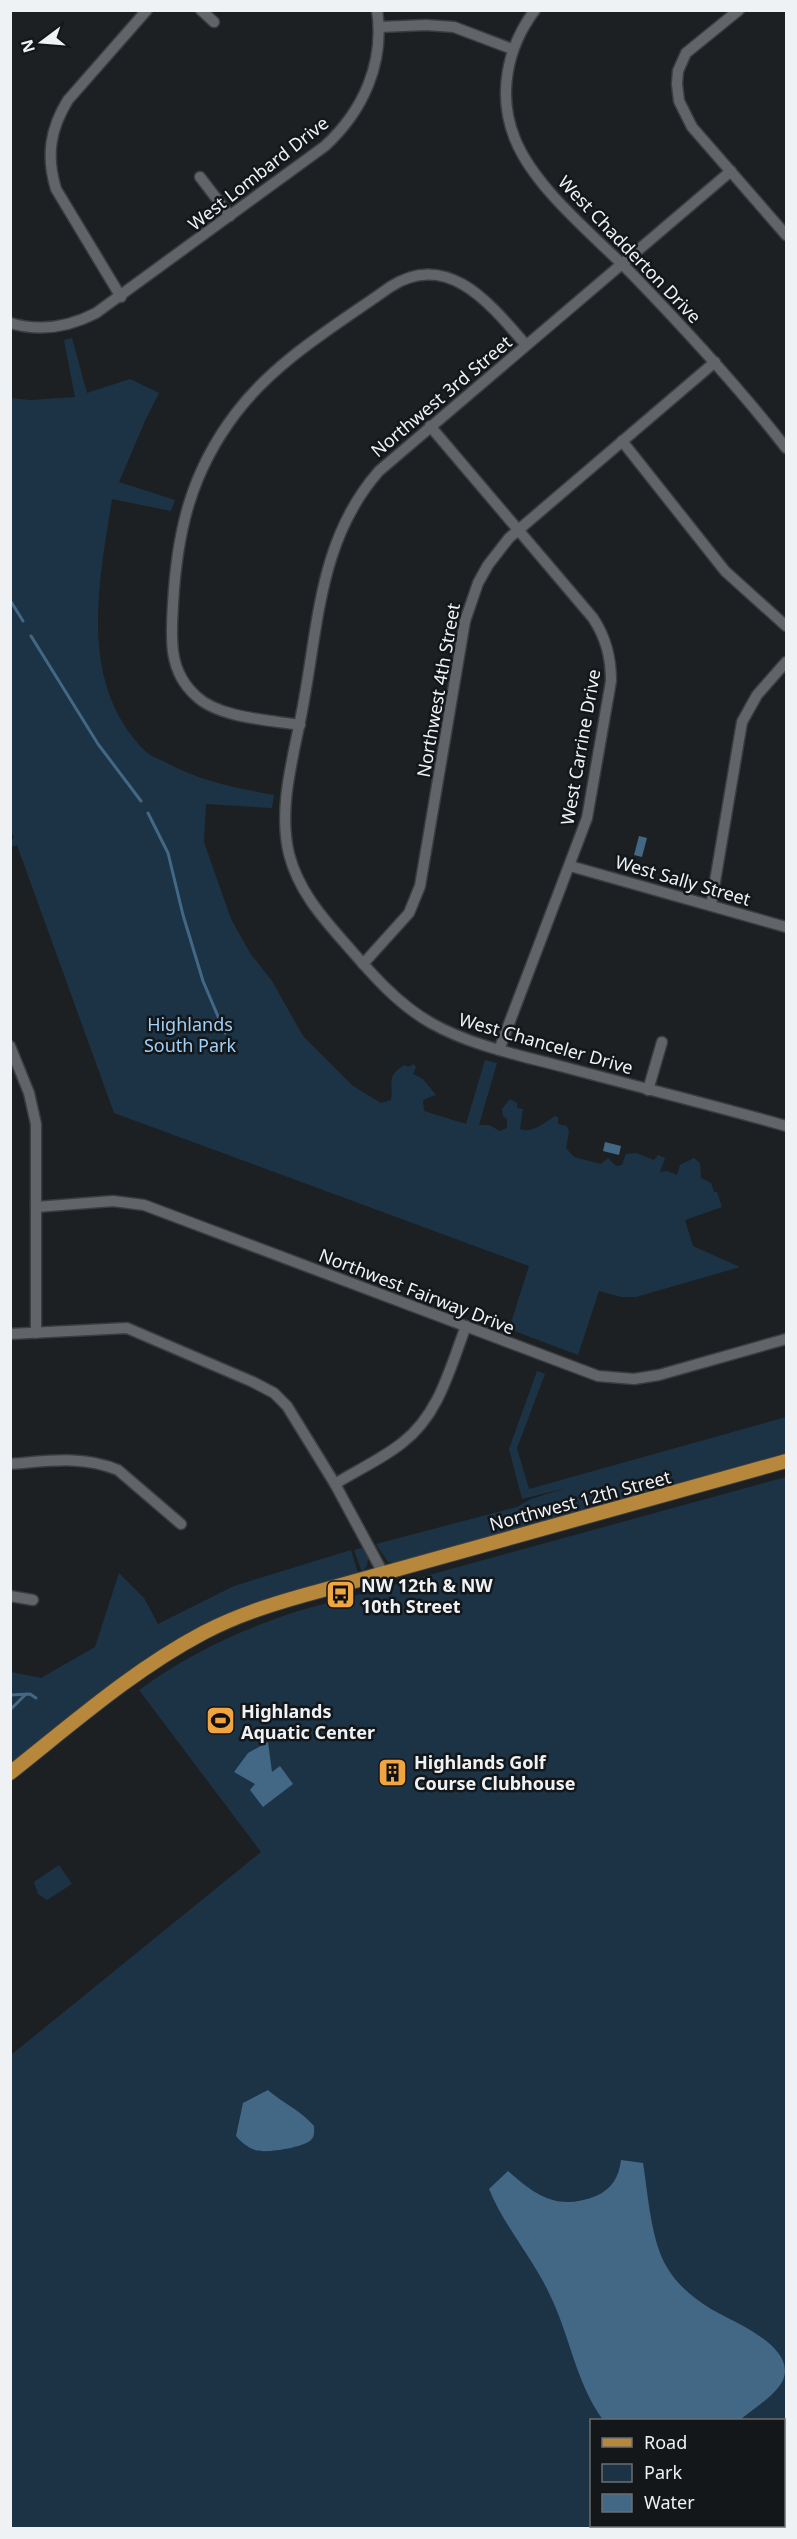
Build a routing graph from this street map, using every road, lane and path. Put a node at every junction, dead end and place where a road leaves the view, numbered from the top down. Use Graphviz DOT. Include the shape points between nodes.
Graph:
graph roads {
  1 [pos="147,10"];
  2 [pos="201,10"];
  3 [pos="377,10"];
  4 [pos="535,10"];
  5 [pos="739,10"];
  6 [pos="214,22"];
  7 [pos="380,27"];
  8 [pos="512,49"];
  9 [pos="731,171"];
  10 [pos="200,177"];
  11 [pos="230,216"];
  12 [pos="785,230"];
  13 [pos="623,265"];
  14 [pos="121,297"];
  15 [pos="10,322"];
  16 [pos="526,345"];
  17 [pos="715,363"];
  18 [pos="430,426"];
  19 [pos="622,441"];
  20 [pos="786,448"];
  21 [pos="518,529"];
  22 [pos="786,626"];
  23 [pos="786,662"];
  24 [pos="300,725"];
  25 [pos="570,866"];
  26 [pos="711,905"];
  27 [pos="786,927"];
  28 [pos="363,964"];
  29 [pos="662,1042"];
  30 [pos="10,1046"];
  31 [pos="499,1050"];
  32 [pos="648,1090"];
  33 [pos="786,1126"];
  34 [pos="36,1207"];
  35 [pos="466,1326"];
  36 [pos="36,1333"];
  37 [pos="10,1334"];
  38 [pos="786,1340"];
  39 [pos="786,1461"];
  40 [pos="10,1464"];
  41 [pos="335,1484"];
  42 [pos="181,1524"];
  43 [pos="383,1573"];
  44 [pos="10,1596"];
  45 [pos="33,1600"];
  46 [pos="10,1773"];
  1 -- 14 [label="street" via="68,100 50,143 56,189"];
  2 -- 6 [label="street"];
  3 -- 7 [label="street, West Lombard Drive"];
  4 -- 8 [label="street, West Chadderton Drive"];
  5 -- 9 [label="street" via="686,53 678,71 677,93 682,111"];
  7 -- 8 [label="street" via="454,27"];
  7 -- 11 [label="street, West Lombard Drive" via="366,92 340,132"];
  8 -- 13 [label="street, West Chadderton Drive" via="506,104 515,140 535,174"];
  9 -- 12 [label="street"];
  9 -- 13 [label="street, Northwest 3rd Street"];
  10 -- 11 [label="street"];
  11 -- 14 [label="street, West Lombard Drive"];
  13 -- 16 [label="street, Northwest 3rd Street"];
  13 -- 17 [label="street, West Chadderton Drive"];
  14 -- 15 [label="street, West Lombard Drive" via="68,325 41,328"];
  16 -- 18 [label="street, Northwest 3rd Street"];
  16 -- 24 [label="street" via="459,280 435,274 409,276 274,372 236,413 211,451 179,535 171,639 175,664 189,689 218,710"];
  17 -- 19 [label="street, Northwest 4th Street"];
  17 -- 20 [label="street, West Chadderton Drive"];
  18 -- 21 [label="street, West Carrine Drive"];
  18 -- 24 [label="street, Northwest 3rd Street" via="378,471 342,526 328,567"];
  19 -- 21 [label="street, Northwest 4th Street"];
  19 -- 22 [label="street" via="725,571"];
  21 -- 25 [label="street, West Carrine Drive" via="593,618 602,632 611,665 590,803"];
  21 -- 28 [label="street, Northwest 4th Street" via="488,565 465,621 420,886 402,922"];
  23 -- 26 [label="street" via="757,695 742,722"];
  24 -- 28 [label="street, West Chanceler Drive" via="285,818 289,853 311,904"];
  25 -- 26 [label="street, West Sally Street"];
  25 -- 31 [label="street, West Carrine Drive"];
  26 -- 27 [label="street, West Sally Street"];
  28 -- 31 [label="street, West Chanceler Drive" via="391,993 430,1023"];
  29 -- 32 [label="street"];
  30 -- 34 [label="street" via="35,1116"];
  31 -- 32 [label="street, West Chanceler Drive"];
  32 -- 33 [label="street, West Chanceler Drive"];
  34 -- 35 [label="street, Northwest Fairway Drive" via="113,1202 144,1205"];
  34 -- 36 [label="street"];
  35 -- 38 [label="street, Northwest Fairway Drive" via="581,1372 616,1379 659,1375"];
  35 -- 41 [label="street" via="437,1402 426,1419 401,1445"];
  36 -- 37 [label="street"];
  36 -- 41 [label="street" via="126,1328 263,1386 287,1406"];
  39 -- 43 [label="main road, Northwest 12th Street"];
  40 -- 42 [label="street" via="82,1460 106,1465 118,1470"];
  41 -- 43 [label="street"];
  43 -- 46 [label="main road, Northwest 12th Street" via="270,1605 204,1632 130,1679"];
  44 -- 45 [label="street"];
}
